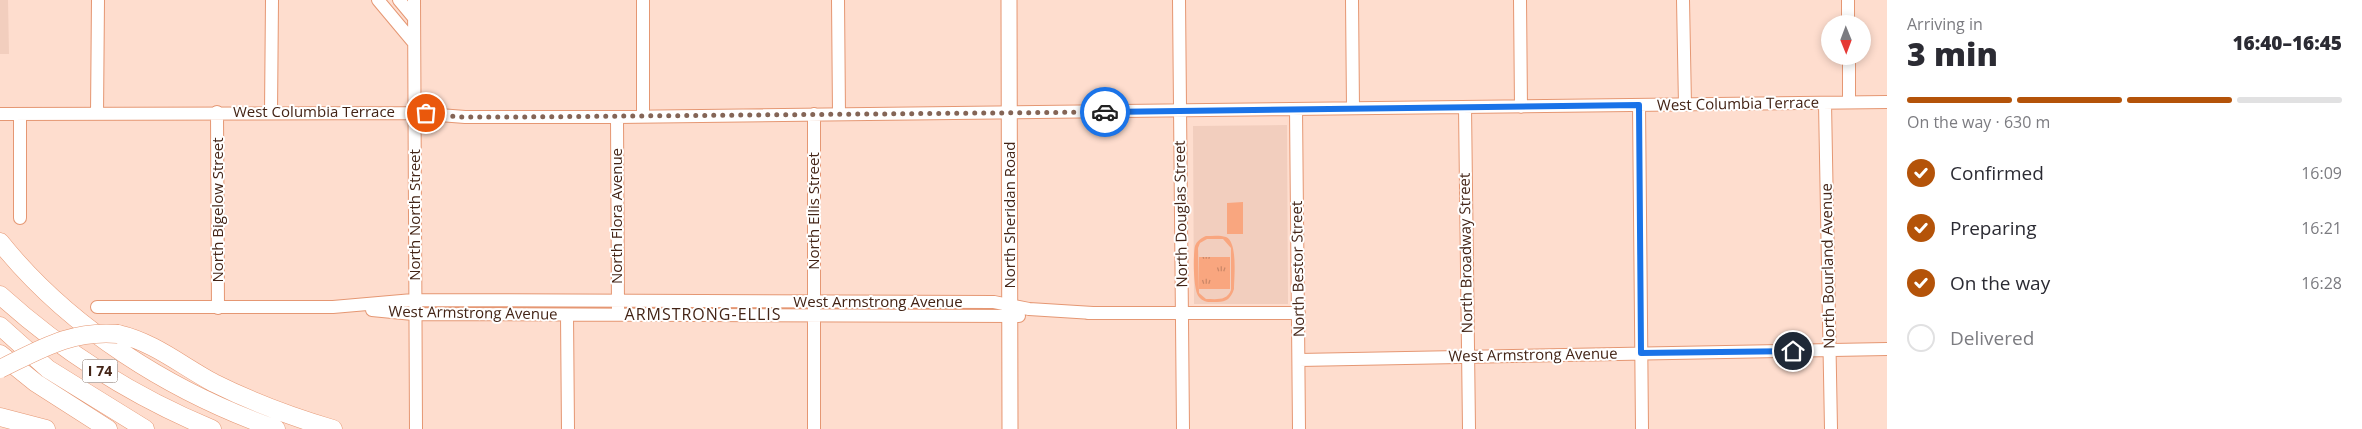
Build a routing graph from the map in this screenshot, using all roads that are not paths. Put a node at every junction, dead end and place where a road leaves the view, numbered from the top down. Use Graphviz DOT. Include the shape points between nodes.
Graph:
graph roads {
  1 [pos="98,0"];
  2 [pos="272,0"];
  3 [pos="378,0"];
  4 [pos="399,0"];
  5 [pos="414,0"];
  6 [pos="642,0"];
  7 [pos="838,0"];
  8 [pos="1009,0"];
  9 [pos="1179,0"];
  10 [pos="1352,0"];
  11 [pos="1520,0"];
  12 [pos="1683,0"];
  13 [pos="1848,0"];
  14 [pos="1848,15"];
  15 [pos="414,18"];
  16 [pos="414,43"];
  17 [pos="1849,65"];
  18 [pos="1825,102"];
  19 [pos="1849,102"];
  20 [pos="1887,102"];
  21 [pos="1685,104"];
  22 [pos="1639,105"];
  23 [pos="1521,106"];
  24 [pos="1465,107"];
  25 [pos="1353,108"];
  26 [pos="1296,109"];
  27 [pos="1180,111"];
  28 [pos="217,112"];
  29 [pos="271,113"];
  30 [pos="414,113"];
  31 [pos="0,114"];
  32 [pos="20,114"];
  33 [pos="97,114"];
  34 [pos="814,114"];
  35 [pos="840,114"];
  36 [pos="1010,114"];
  37 [pos="643,116"];
  38 [pos="616,117"];
  39 [pos="20,218"];
  40 [pos="0,242"];
  41 [pos="0,295"];
  42 [pos="415,300"];
  43 [pos="618,301"];
  44 [pos="814,301"];
  45 [pos="97,307"];
  46 [pos="218,308"];
  47 [pos="333,308"];
  48 [pos="1009,311"];
  49 [pos="1182,313"];
  50 [pos="1299,313"];
  51 [pos="415,314"];
  52 [pos="567,315"];
  53 [pos="618,315"];
  54 [pos="814,316"];
  55 [pos="0,326"];
  56 [pos="1887,350"];
  57 [pos="1830,351"];
  58 [pos="1641,353"];
  59 [pos="0,354"];
  60 [pos="1468,356"];
  61 [pos="1299,360"];
  62 [pos="0,369"];
  63 [pos="0,416"];
  64 [pos="416,426"];
  65 [pos="46,429"];
  66 [pos="108,429"];
  67 [pos="145,429"];
  68 [pos="212,429"];
  69 [pos="276,429"];
  70 [pos="333,429"];
  71 [pos="568,429"];
  72 [pos="814,429"];
  73 [pos="1010,429"];
  74 [pos="1183,429"];
  75 [pos="1299,429"];
  76 [pos="1469,429"];
  77 [pos="1642,429"];
  78 [pos="1831,429"];
  1 -- 33 [label="street"];
  2 -- 29 [label="street"];
  3 -- 16 [label="street"];
  4 -- 15 [label="street"];
  5 -- 15 [label="street, North North Street"];
  6 -- 37 [label="street"];
  7 -- 35 [label="street"];
  8 -- 36 [label="main road, North Sheridan Road"];
  9 -- 27 [label="street, North Douglas Street"];
  10 -- 25 [label="street"];
  11 -- 23 [label="street"];
  12 -- 21 [label="street"];
  13 -- 14 [label="street"];
  15 -- 16 [label="street, North North Street"];
  16 -- 30 [label="street, North North Street"];
  17 -- 19 [label="street"];
  18 -- 19 [label="street, West Columbia Terrace"];
  18 -- 21 [label="street, West Columbia Terrace"];
  18 -- 57 [label="street, North Bourland Avenue"];
  19 -- 20 [label="street, West Columbia Terrace"];
  21 -- 22 [label="street, West Columbia Terrace"];
  22 -- 23 [label="street, West Columbia Terrace"];
  22 -- 58 [label="street"];
  23 -- 24 [label="street, West Columbia Terrace"];
  24 -- 25 [label="street, West Columbia Terrace"];
  24 -- 60 [label="street, North Broadway Street"];
  25 -- 26 [label="street, West Columbia Terrace"];
  26 -- 27 [label="street, West Columbia Terrace"];
  26 -- 50 [label="street, North Bestor Street"];
  27 -- 36 [label="street, West Columbia Terrace"];
  27 -- 49 [label="street, North Douglas Street"];
  28 -- 29 [label="street, West Columbia Terrace"];
  28 -- 33 [label="street, West Columbia Terrace"];
  28 -- 46 [label="street, North Bigelow Street"];
  29 -- 30 [label="street, West Columbia Terrace"];
  30 -- 38 [label="street, West Columbia Terrace" via="458,117"];
  30 -- 42 [label="street, North North Street"];
  31 -- 32 [label="street, West Columbia Terrace"];
  32 -- 33 [label="street, West Columbia Terrace"];
  32 -- 39 [label="street"];
  34 -- 35 [label="street, West Columbia Terrace"];
  34 -- 37 [label="street, West Columbia Terrace"];
  34 -- 44 [label="street, North Ellis Street"];
  35 -- 36 [label="street, West Columbia Terrace"];
  36 -- 48 [label="main road, North Sheridan Road"];
  37 -- 38 [label="street, West Columbia Terrace"];
  38 -- 43 [label="street, North Flora Avenue"];
  40 -- 69 [label="highway" via="25,272 66,311 135,360 202,398"];
  41 -- 68 [label="highway, I 74" via="107,376 141,396"];
  42 -- 43 [label="street, West Armstrong Avenue"];
  42 -- 47 [label="street, West Armstrong Avenue"];
  42 -- 51 [label="street, North North Street"];
  43 -- 44 [label="street, West Armstrong Avenue"];
  43 -- 53 [label="street, North Flora Avenue"];
  44 -- 48 [label="street, West Armstrong Avenue" via="994,302"];
  44 -- 54 [label="street, North Ellis Street"];
  45 -- 46 [label="street, West Armstrong Avenue"];
  46 -- 47 [label="street, West Armstrong Avenue"];
  47 -- 51 [label="street, West Armstrong Avenue"];
  48 -- 49 [label="street, West Armstrong Avenue"];
  48 -- 54 [label="street, West Armstrong Avenue"];
  48 -- 73 [label="main road, North Sheridan Road"];
  49 -- 50 [label="street, West Armstrong Avenue"];
  49 -- 74 [label="street, North Douglas Street"];
  50 -- 61 [label="street, North Bestor Street"];
  51 -- 52 [label="street, West Armstrong Avenue"];
  51 -- 64 [label="street, North North Street"];
  52 -- 53 [label="street, West Armstrong Avenue"];
  52 -- 71 [label="street"];
  53 -- 54 [label="street, West Armstrong Avenue"];
  54 -- 72 [label="street, North Ellis Street"];
  55 -- 67 [label="highway, I 74" via="48,369"];
  56 -- 57 [label="street, West Armstrong Avenue"];
  57 -- 58 [label="street, West Armstrong Avenue"];
  57 -- 78 [label="street, North Bourland Avenue"];
  58 -- 60 [label="street, West Armstrong Avenue"];
  58 -- 77 [label="street"];
  59 -- 66 [label="highway" via="50,393"];
  60 -- 61 [label="street, West Armstrong Avenue"];
  60 -- 76 [label="street, North Broadway Street"];
  61 -- 75 [label="street, North Bestor Street"];
  62 -- 70 [label="highway, bridge" via="72,336 118,334 144,342 198,375 255,402"];
  63 -- 65 [label="highway"];
}
